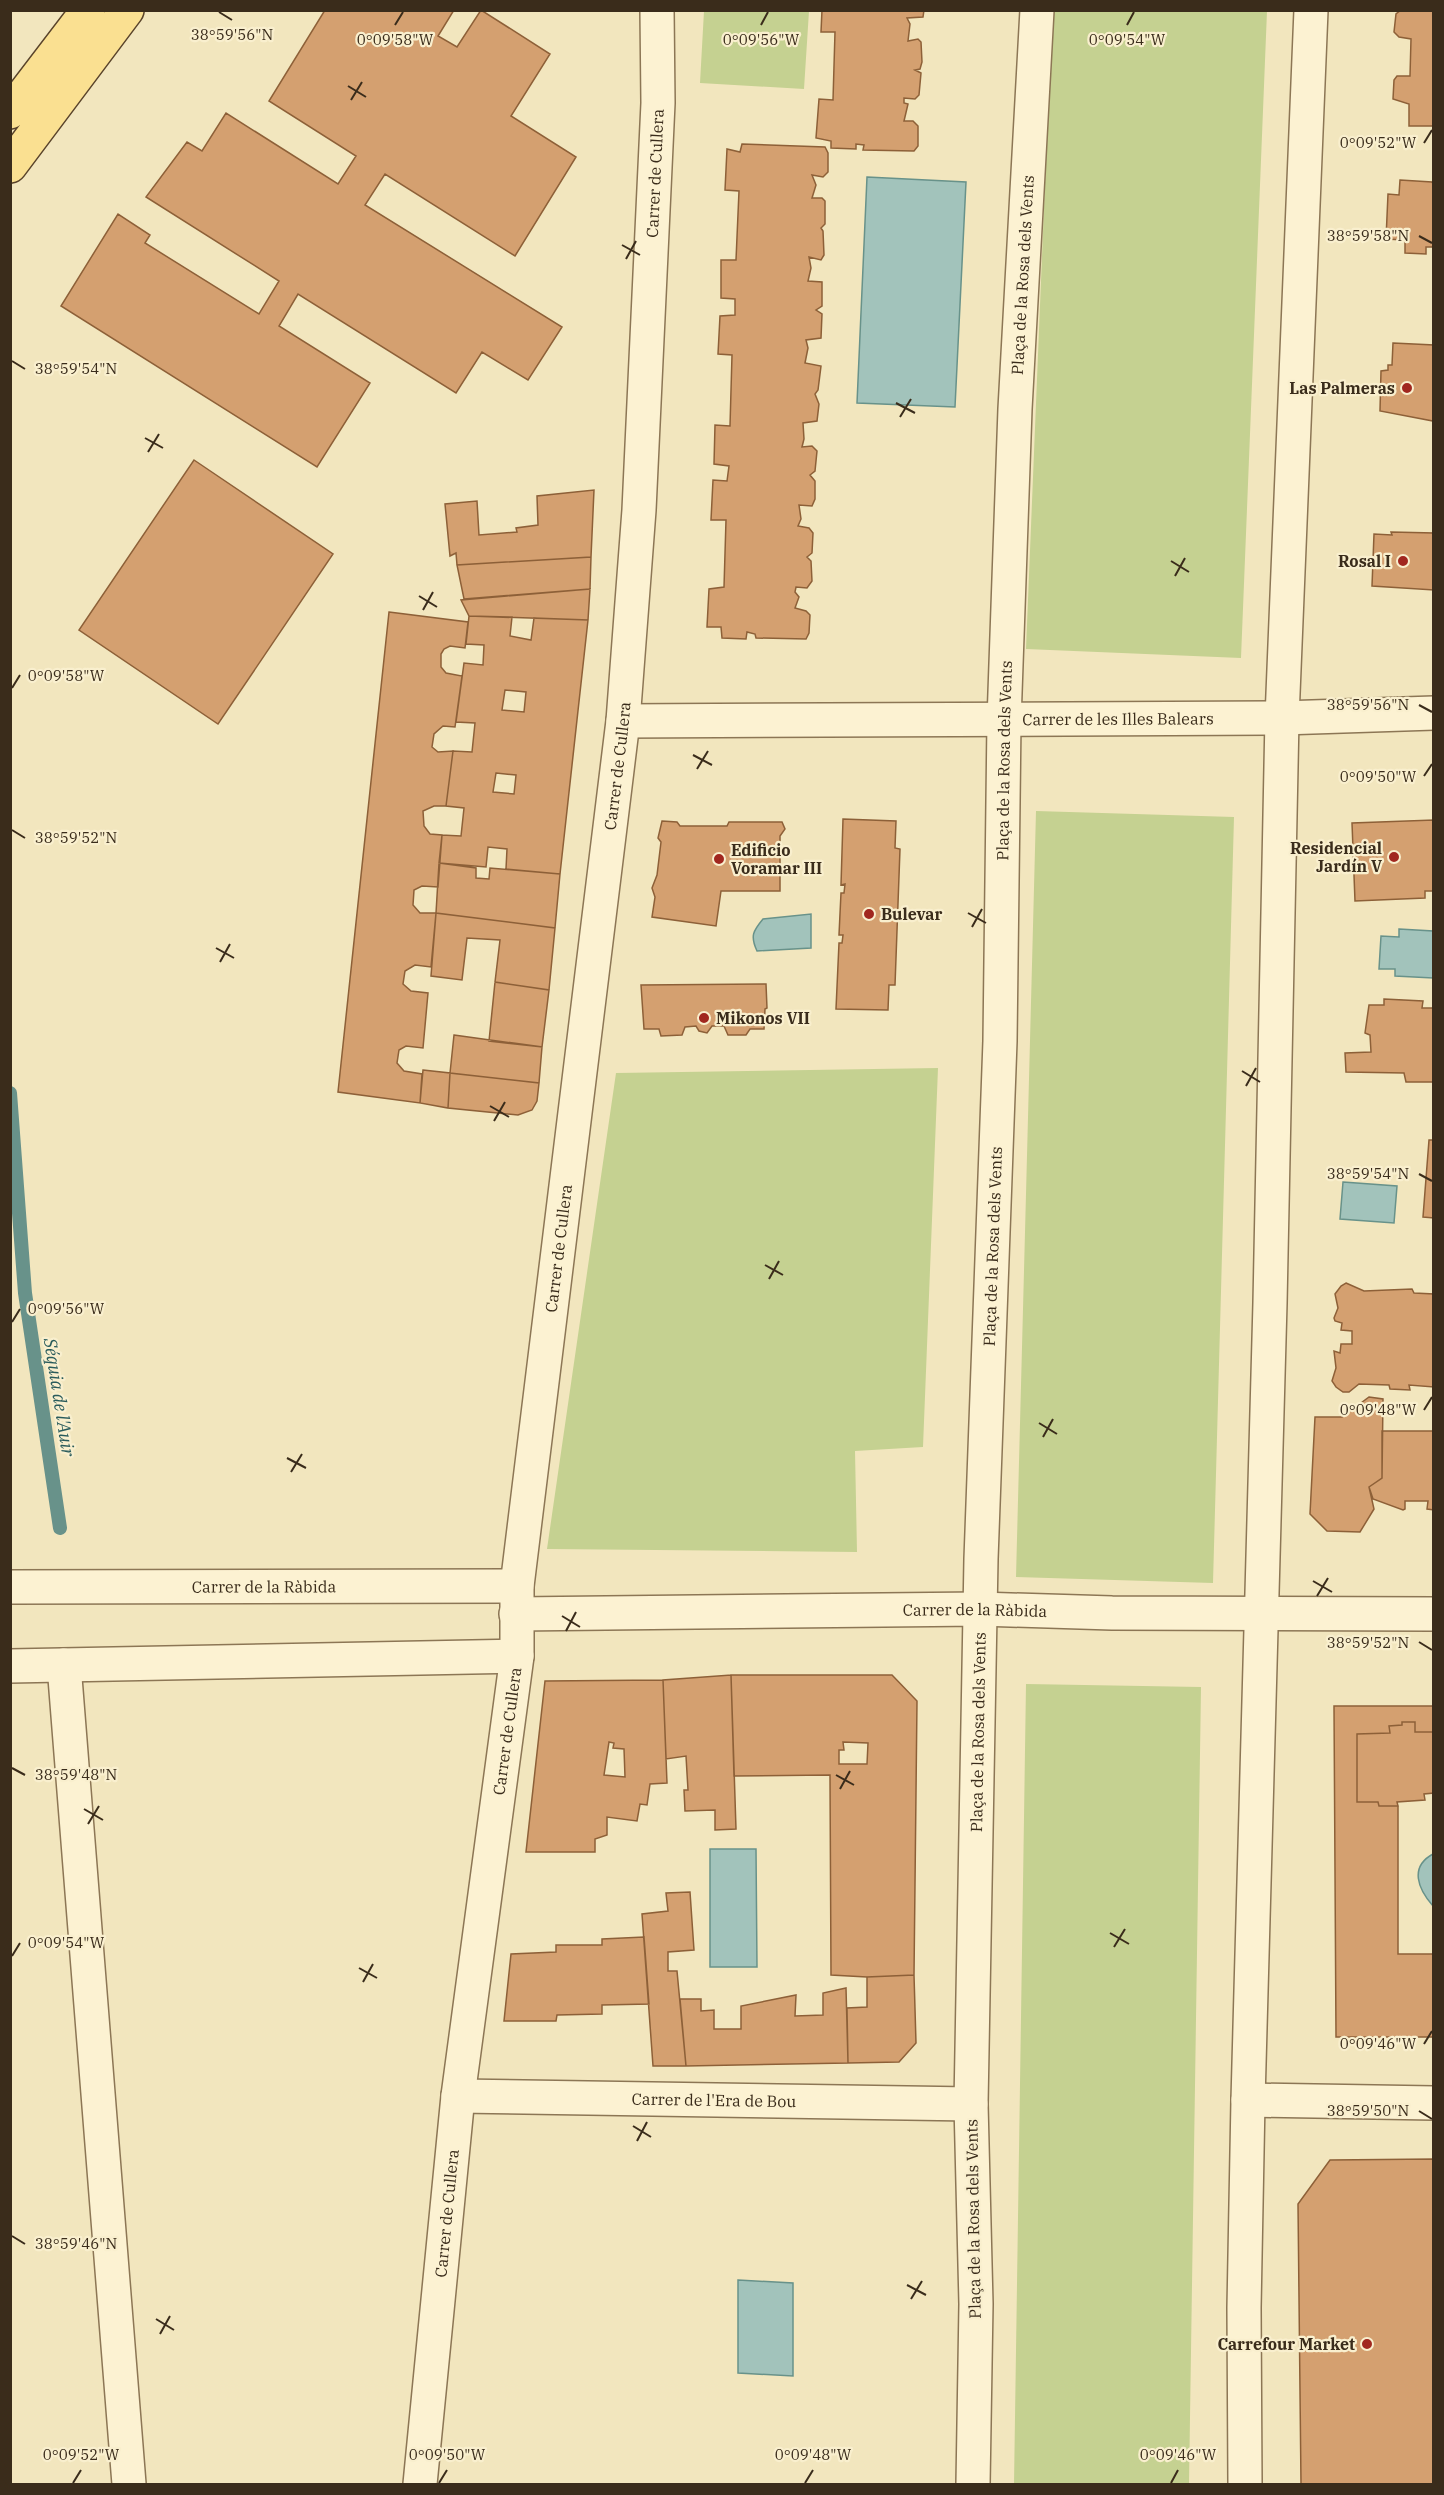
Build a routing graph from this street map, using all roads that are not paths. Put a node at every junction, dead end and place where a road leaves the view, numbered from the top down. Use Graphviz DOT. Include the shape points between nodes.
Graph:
graph roads {
  1 [pos="88,10"];
  2 [pos="128,10"];
  3 [pos="657,10"];
  4 [pos="1037,10"];
  5 [pos="1311,10"];
  6 [pos="10,112"];
  7 [pos="10,166"];
  8 [pos="1434,713"];
  9 [pos="1282,718"];
  10 [pos="1004,720"];
  11 [pos="623,721"];
  12 [pos="10,1587"];
  13 [pos="517,1600"];
  14 [pos="980,1609"];
  15 [pos="1261,1614"];
  16 [pos="1434,1614"];
  17 [pos="517,1656"];
  18 [pos="64,1665"];
  19 [pos="10,1666"];
  20 [pos="458,2096"];
  21 [pos="1248,2100"];
  22 [pos="1434,2103"];
  23 [pos="971,2104"];
  24 [pos="129,2484"];
  25 [pos="420,2484"];
  26 [pos="973,2484"];
  27 [pos="1245,2484"];
  1 -- 6 [label="main road"];
  2 -- 7 [label="main road"];
  3 -- 11 [label="street, Carrer de Cullera" via="658,103 640,499"];
  4 -- 10 [label="street, Plaça de la Rosa dels Vents" via="1014,409"];
  5 -- 9 [label="street"];
  8 -- 9 [label="street, Carrer de les Illes Balears"];
  9 -- 10 [label="street, Carrer de les Illes Balears"];
  9 -- 15 [label="street"];
  10 -- 11 [label="street, Carrer de les Illes Balears"];
  10 -- 14 [label="street, Plaça de la Rosa dels Vents" via="1000,1041"];
  11 -- 13 [label="street, Carrer de Cullera"];
  12 -- 13 [label="street, Carrer de la Ràbida"];
  13 -- 14 [label="street, Carrer de la Ràbida"];
  13 -- 17 [label="street, Carrer de Cullera"];
  14 -- 15 [label="street, Carrer de la Ràbida"];
  14 -- 23 [label="street, Plaça de la Rosa dels Vents"];
  15 -- 16 [label="street, Carrer de la Ràbida"];
  15 -- 21 [label="street"];
  17 -- 18 [label="street"];
  17 -- 20 [label="street, Carrer de Cullera"];
  18 -- 19 [label="street"];
  18 -- 24 [label="street"];
  20 -- 23 [label="street, Carrer de l'Era de Bou"];
  20 -- 25 [label="street, Carrer de Cullera"];
  21 -- 22 [label="street"];
  21 -- 27 [label="street"];
  23 -- 26 [label="street, Plaça de la Rosa dels Vents" via="976,2304"];
}
